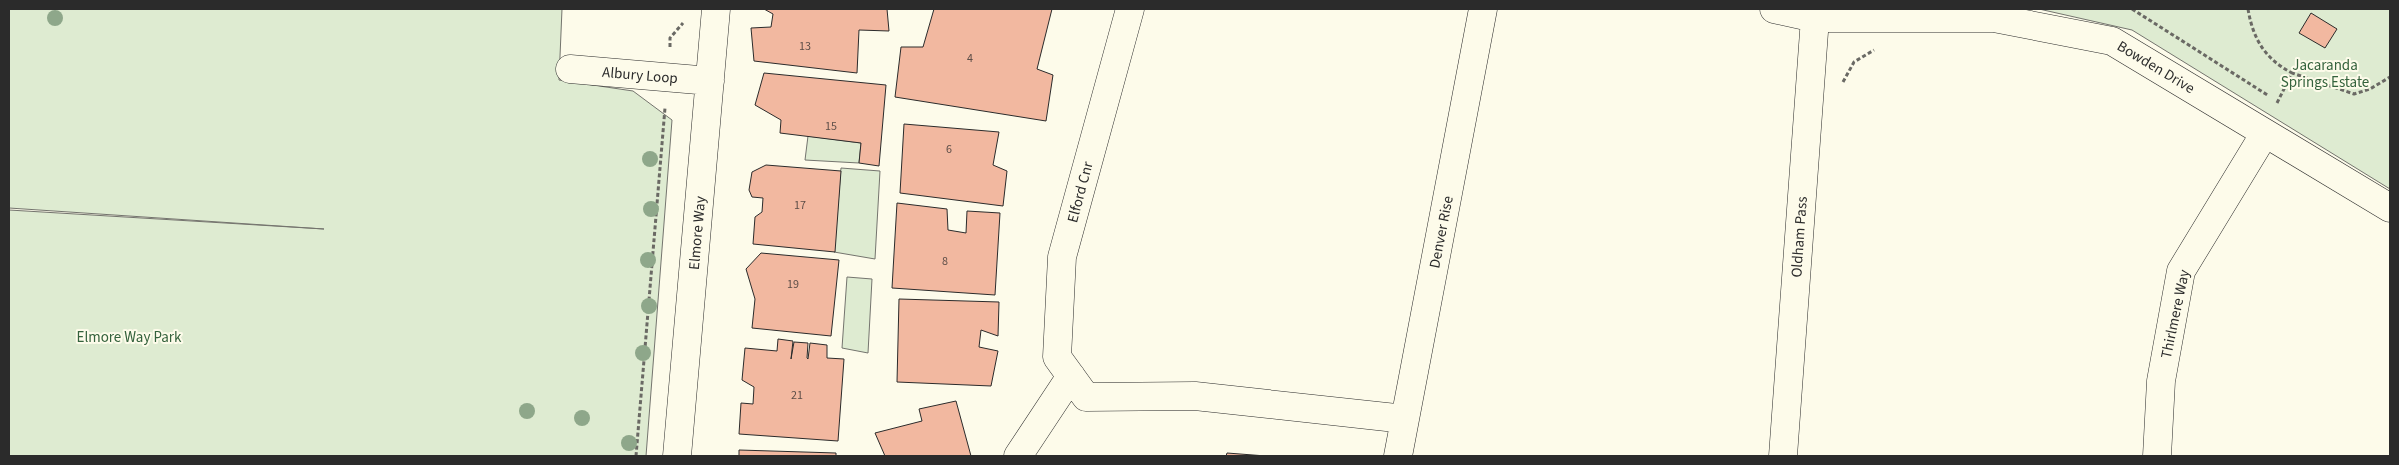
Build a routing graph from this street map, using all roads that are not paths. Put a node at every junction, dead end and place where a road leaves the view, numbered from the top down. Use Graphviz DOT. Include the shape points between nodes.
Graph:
graph roads {
  1 [pos="716,9"];
  2 [pos="1130,9"];
  3 [pos="1483,9"];
  4 [pos="1774,9"];
  5 [pos="1815,18"];
  6 [pos="570,69"];
  7 [pos="710,81"];
  8 [pos="2265,133"];
  9 [pos="2390,208"];
  10 [pos="1071,376"];
  11 [pos="1405,420"];
  12 [pos="677,456"];
  13 [pos="1018,456"];
  14 [pos="1398,456"];
  15 [pos="1783,456"];
  16 [pos="2157,456"];
  1 -- 7 [label="street, Elmore Way"];
  2 -- 10 [label="street, Elford Cnr" via="1062,257 1057,357"];
  3 -- 11 [label="street, Denver Rise"];
  4 -- 5 [label="street, Bowden Drive"];
  5 -- 8 [label="street, Bowden Drive" via="1994,18 2112,41"];
  5 -- 15 [label="street, Oldham Pass"];
  6 -- 7 [label="street, Albury Loop"];
  7 -- 12 [label="street, Elmore Way"];
  8 -- 9 [label="street, Bowden Drive"];
  8 -- 16 [label="street, Thirlmere Way" via="2181,271 2161,381"];
  10 -- 11 [label="street, Elford Cnr" via="1086,397 1195,396"];
  10 -- 13 [label="street"];
  11 -- 14 [label="street, Denver Rise"];
}
